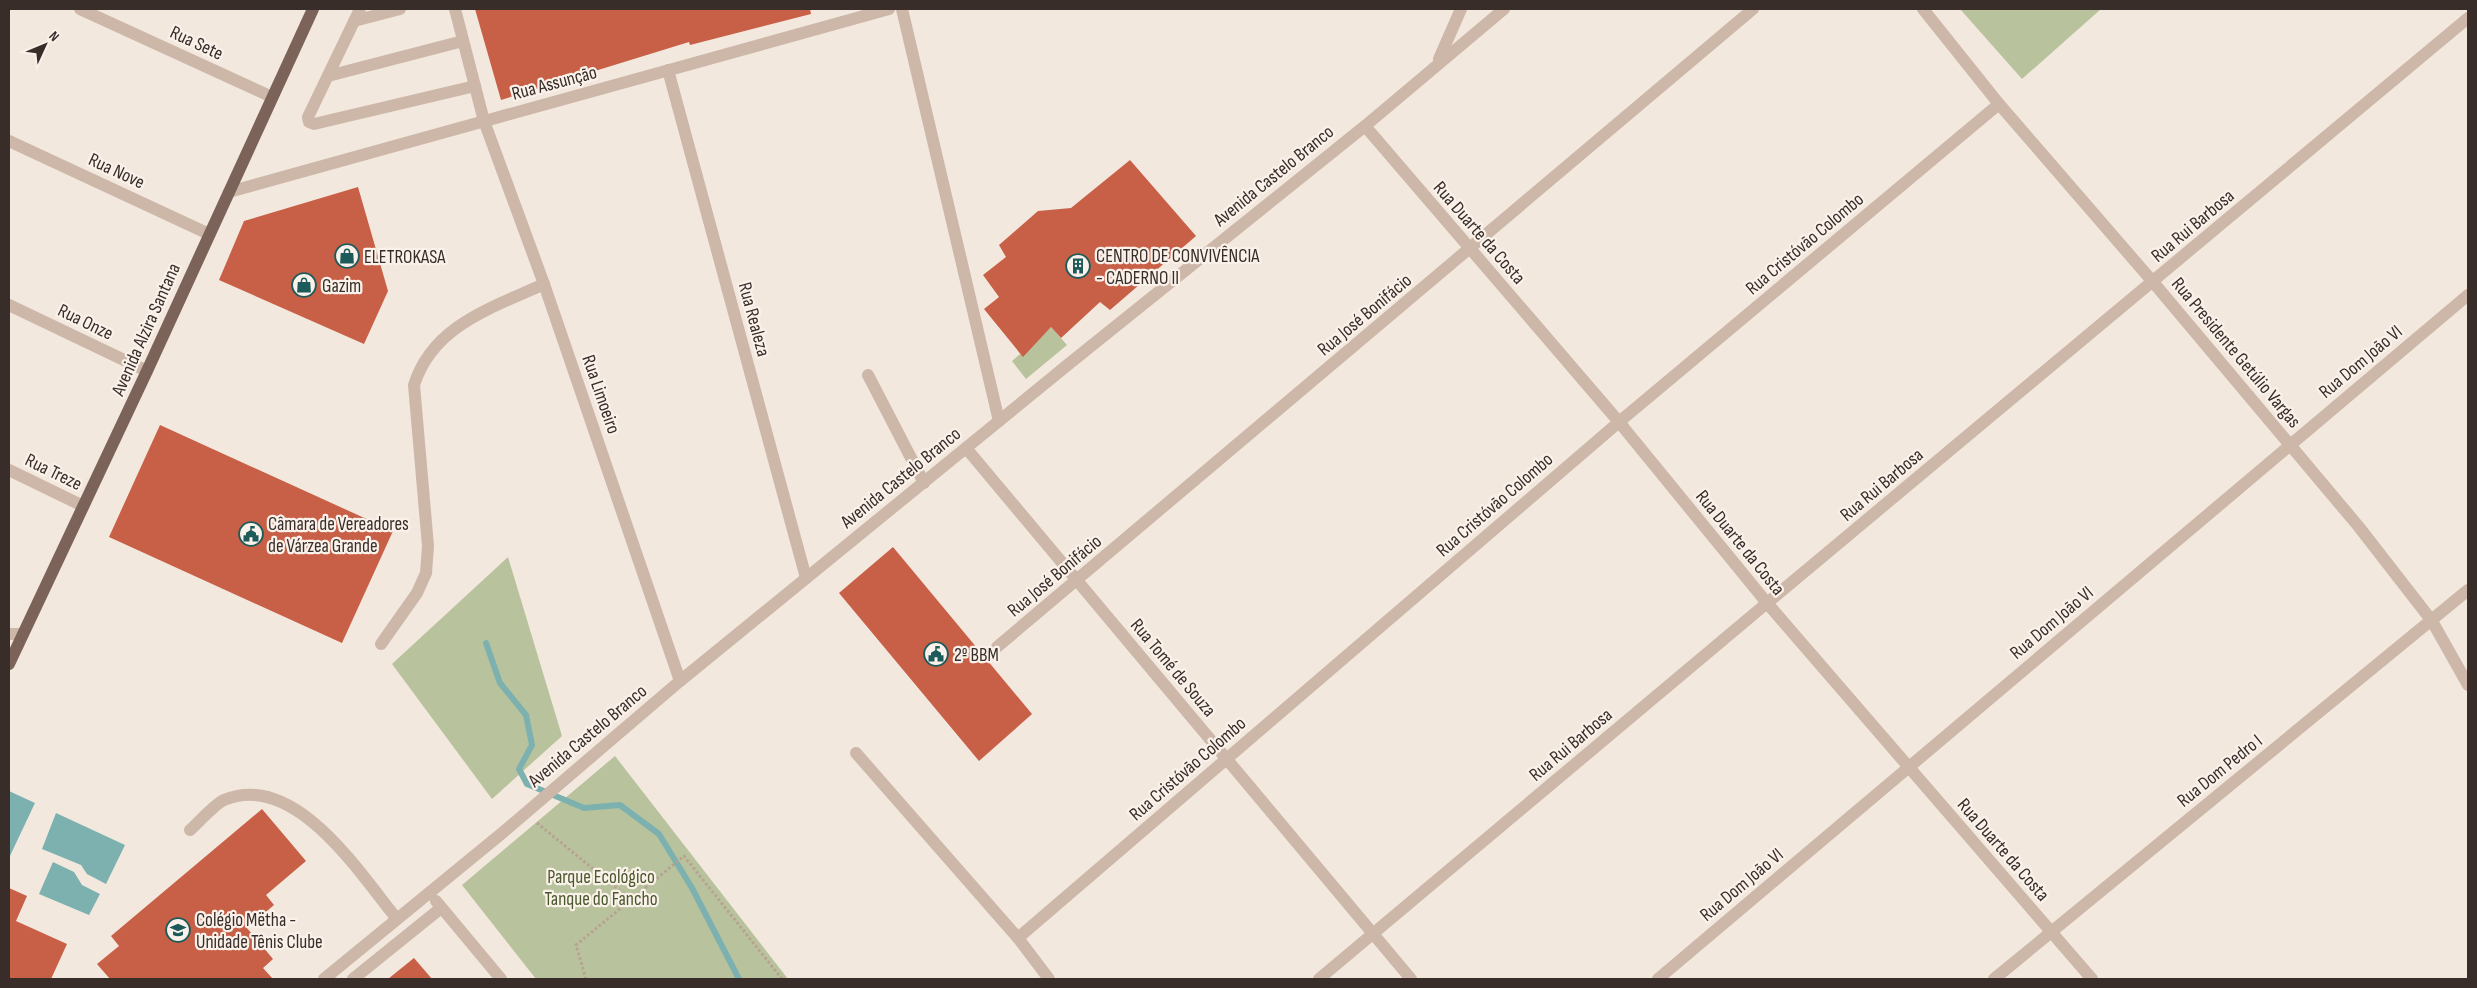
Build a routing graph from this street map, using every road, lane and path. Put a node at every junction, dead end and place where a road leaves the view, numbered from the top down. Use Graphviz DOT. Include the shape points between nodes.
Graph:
graph roads {
  1 [pos="80,9"];
  2 [pos="313,9"];
  3 [pos="360,9"];
  4 [pos="400,9"];
  5 [pos="455,9"];
  6 [pos="889,9"];
  7 [pos="902,9"];
  8 [pos="1461,9"];
  9 [pos="1504,9"];
  10 [pos="1754,9"];
  11 [pos="1922,9"];
  12 [pos="2468,18"];
  13 [pos="354,21"];
  14 [pos="463,41"];
  15 [pos="1438,62"];
  16 [pos="668,70"];
  17 [pos="328,76"];
  18 [pos="475,86"];
  19 [pos="272,97"];
  20 [pos="1999,104"];
  21 [pos="484,121"];
  22 [pos="1365,126"];
  23 [pos="9,140"];
  24 [pos="229,192"];
  25 [pos="209,234"];
  26 [pos="1471,249"];
  27 [pos="2154,282"];
  28 [pos="544,284"];
  29 [pos="2468,295"];
  30 [pos="9,305"];
  31 [pos="147,371"];
  32 [pos="868,374"];
  33 [pos="999,421"];
  34 [pos="1619,422"];
  35 [pos="2290,444"];
  36 [pos="966,448"];
  37 [pos="9,470"];
  38 [pos="924,483"];
  39 [pos="83,506"];
  40 [pos="806,578"];
  41 [pos="1077,580"];
  42 [pos="2468,590"];
  43 [pos="1767,603"];
  44 [pos="2432,621"];
  45 [pos="9,634"];
  46 [pos="23,634"];
  47 [pos="381,644"];
  48 [pos="997,647"];
  49 [pos="9,664"];
  50 [pos="680,681"];
  51 [pos="2468,685"];
  52 [pos="856,753"];
  53 [pos="1226,759"];
  54 [pos="1908,768"];
  55 [pos="525,813"];
  56 [pos="190,830"];
  57 [pos="429,893"];
  58 [pos="631,900"];
  59 [pos="441,908"];
  60 [pos="397,919"];
  61 [pos="2050,931"];
  62 [pos="1373,934"];
  63 [pos="1018,938"];
  64 [pos="324,979"];
  65 [pos="353,979"];
  66 [pos="501,979"];
  67 [pos="586,979"];
  68 [pos="782,979"];
  69 [pos="1049,979"];
  70 [pos="1319,979"];
  71 [pos="1411,979"];
  72 [pos="1658,979"];
  73 [pos="1994,979"];
  74 [pos="2092,979"];
  1 -- 19 [label="street, Rua Sete"];
  2 -- 19 [label="main road, Avenida Alzira Santana"];
  3 -- 13 [label="street"];
  4 -- 13 [label="street"];
  5 -- 14 [label="street, Rua Limoeiro"];
  6 -- 16 [label="street, Rua Assunção"];
  7 -- 33 [label="street"];
  8 -- 15 [label="street"];
  9 -- 15 [label="street, Avenida Castelo Branco"];
  10 -- 26 [label="street, Rua José Bonifácio"];
  11 -- 20 [label="street, Rua Presidente Getúlio Vargas"];
  12 -- 27 [label="street, Rua Rui Barbosa"];
  13 -- 17 [label="street"];
  14 -- 17 [label="street"];
  14 -- 18 [label="street, Rua Limoeiro"];
  15 -- 22 [label="street, Avenida Castelo Branco"];
  16 -- 21 [label="street, Rua Assunção"];
  16 -- 40 [label="street, Rua Realeza"];
  17 -- 18 [label="street" via="308,117 314,124"];
  18 -- 21 [label="street, Rua Limoeiro"];
  19 -- 24 [label="main road, Avenida Alzira Santana"];
  20 -- 27 [label="street, Rua Presidente Getúlio Vargas"];
  20 -- 34 [label="street, Rua Cristóvão Colombo"];
  21 -- 24 [label="street, Rua Assunção"];
  21 -- 28 [label="street, Rua Limoeiro"];
  22 -- 26 [label="street, Rua Duarte da Costa"];
  22 -- 33 [label="street, Avenida Castelo Branco"];
  23 -- 25 [label="street, Rua Nove"];
  24 -- 25 [label="main road, Avenida Alzira Santana"];
  25 -- 31 [label="main road, Avenida Alzira Santana"];
  26 -- 34 [label="street, Rua Duarte da Costa"];
  26 -- 41 [label="street, Rua José Bonifácio"];
  27 -- 35 [label="street, Rua Presidente Getúlio Vargas"];
  27 -- 43 [label="street, Rua Rui Barbosa"];
  28 -- 47 [label="street" via="455,327 421,365 414,385 428,546 426,573 417,593"];
  28 -- 50 [label="street, Rua Limoeiro"];
  29 -- 35 [label="street, Rua Dom João VI"];
  30 -- 31 [label="street, Rua Onze"];
  31 -- 39 [label="main road, Avenida Alzira Santana"];
  32 -- 38 [label="street"];
  33 -- 36 [label="street, Avenida Castelo Branco"];
  34 -- 43 [label="street, Rua Duarte da Costa"];
  34 -- 53 [label="street, Rua Cristóvão Colombo"];
  35 -- 44 [label="street, Rua Presidente Getúlio Vargas" via="2359,526"];
  35 -- 54 [label="street, Rua Dom João VI"];
  36 -- 38 [label="street, Avenida Castelo Branco"];
  36 -- 41 [label="street, Rua Tomé de Souza"];
  37 -- 39 [label="street, Rua Treze"];
  38 -- 40 [label="street, Avenida Castelo Branco"];
  39 -- 46 [label="main road, Avenida Alzira Santana"];
  40 -- 50 [label="street, Avenida Castelo Branco"];
  41 -- 48 [label="street, Rua José Bonifácio"];
  41 -- 53 [label="street, Rua Tomé de Souza"];
  42 -- 44 [label="street, Rua Dom Pedro I"];
  43 -- 54 [label="street, Rua Duarte da Costa"];
  43 -- 62 [label="street, Rua Rui Barbosa"];
  44 -- 51 [label="street, Rua Presidente Getúlio Vargas"];
  44 -- 61 [label="street, Rua Dom Pedro I"];
  45 -- 46 [label="street"];
  46 -- 49 [label="main road, Avenida Alzira Santana"];
  50 -- 55 [label="street, Avenida Castelo Branco"];
  52 -- 63 [label="street"];
  53 -- 62 [label="street, Rua Tomé de Souza"];
  53 -- 63 [label="street, Rua Cristóvão Colombo"];
  54 -- 61 [label="street, Rua Duarte da Costa"];
  54 -- 72 [label="street, Rua Dom João VI"];
  55 -- 57 [label="street, Avenida Castelo Branco"];
  55 -- 58 [label="path"];
  56 -- 60 [label="street" via="224,800 248,795 274,798 295,808 326,834"];
  57 -- 59 [label="street"];
  57 -- 60 [label="street, Avenida Castelo Branco"];
  58 -- 67 [label="path" via="576,946"];
  58 -- 68 [label="path" via="684,856"];
  59 -- 65 [label="street"];
  59 -- 66 [label="street"];
  60 -- 64 [label="street, Avenida Castelo Branco"];
  61 -- 73 [label="street, Rua Dom Pedro I"];
  61 -- 74 [label="street, Rua Duarte da Costa"];
  62 -- 70 [label="street, Rua Rui Barbosa"];
  62 -- 71 [label="street, Rua Tomé de Souza"];
  63 -- 69 [label="street"];
}
